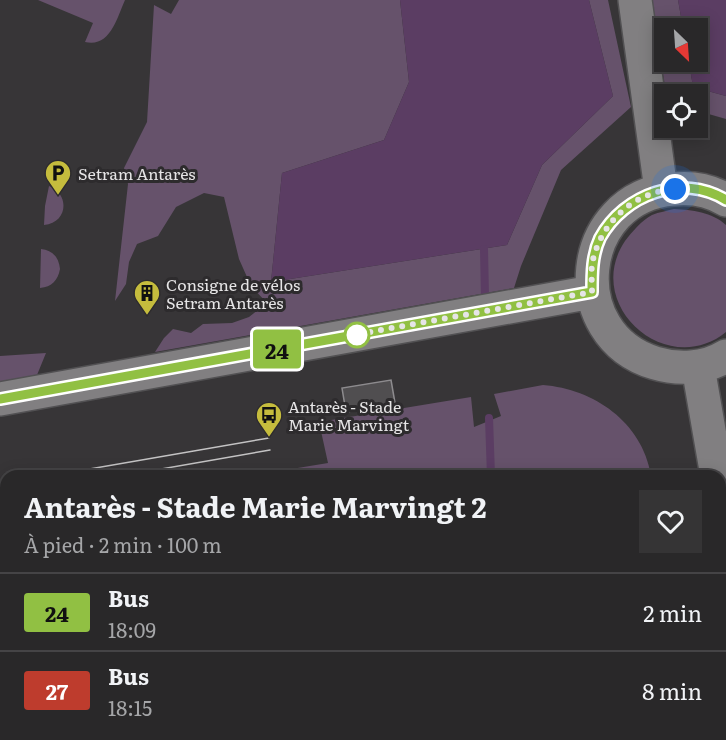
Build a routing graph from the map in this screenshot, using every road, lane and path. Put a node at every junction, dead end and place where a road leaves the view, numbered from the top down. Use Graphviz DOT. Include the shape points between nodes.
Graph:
graph roads {
  1 [pos="635,0"];
  2 [pos="661,190"];
  3 [pos="726,200"];
  4 [pos="592,292"];
  5 [pos="712,361"];
  6 [pos="0,399"];
  7 [pos="717,470"];
  1 -- 2 [label="street"];
  2 -- 3 [label="street" via="688,188"];
  2 -- 4 [label="street" via="635,200 615,217 597,248"];
  4 -- 5 [label="street" via="601,320 618,343 642,359 669,368"];
  4 -- 6 [label="street"];
  5 -- 7 [label="street"];
}
